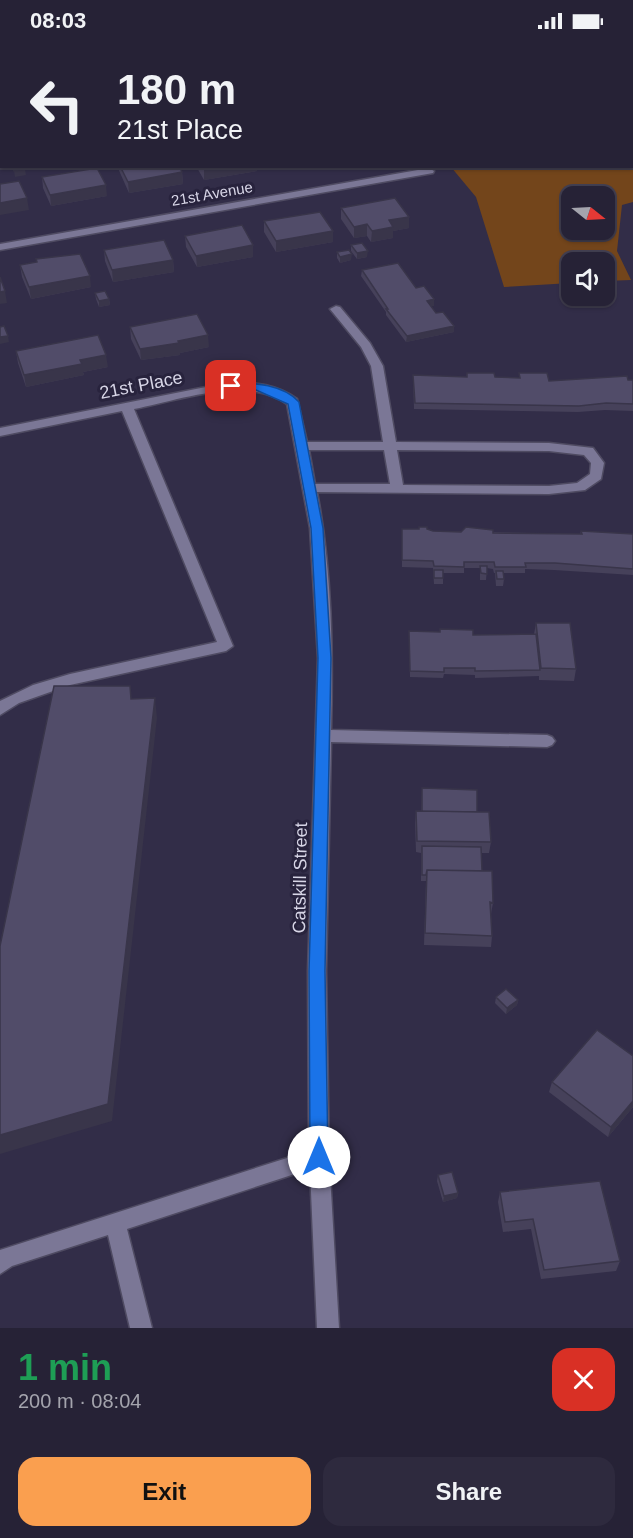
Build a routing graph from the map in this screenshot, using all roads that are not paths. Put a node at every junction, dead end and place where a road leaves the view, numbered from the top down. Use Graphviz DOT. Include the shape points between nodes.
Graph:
graph roads {
  1 [pos="429,171"];
  2 [pos="0,247"];
  3 [pos="336,309"];
  4 [pos="126,405"];
  5 [pos="0,432"];
  6 [pos="301,439"];
  7 [pos="390,447"];
  8 [pos="310,488"];
  9 [pos="397,489"];
  10 [pos="0,709"];
  11 [pos="323,736"];
  12 [pos="547,741"];
  13 [pos="319,1157"];
  14 [pos="115,1223"];
  15 [pos="0,1264"];
  16 [pos="141,1328"];
  17 [pos="328,1328"];
  1 -- 2 [label="street, 21st Avenue"];
  3 -- 7 [label="street" via="375,359"];
  4 -- 5 [label="street, 21st Place"];
  4 -- 6 [label="street, 21st Place" via="231,386 258,387 293,402"];
  4 -- 10 [label="street" via="226,645 56,683"];
  6 -- 7 [label="street"];
  6 -- 8 [label="street, Catskill Street"];
  7 -- 9 [label="street"];
  7 -- 9 [label="street" via="549,447 588,451 598,463 596,476 580,487"];
  8 -- 9 [label="street"];
  8 -- 11 [label="street, Catskill Street" via="317,528 325,658"];
  11 -- 12 [label="street"];
  11 -- 13 [label="street, Catskill Street" via="317,971"];
  13 -- 14 [label="street"];
  13 -- 17 [label="street, Catskill Street"];
  14 -- 15 [label="street" via="5,1258"];
  14 -- 16 [label="street"];
}
